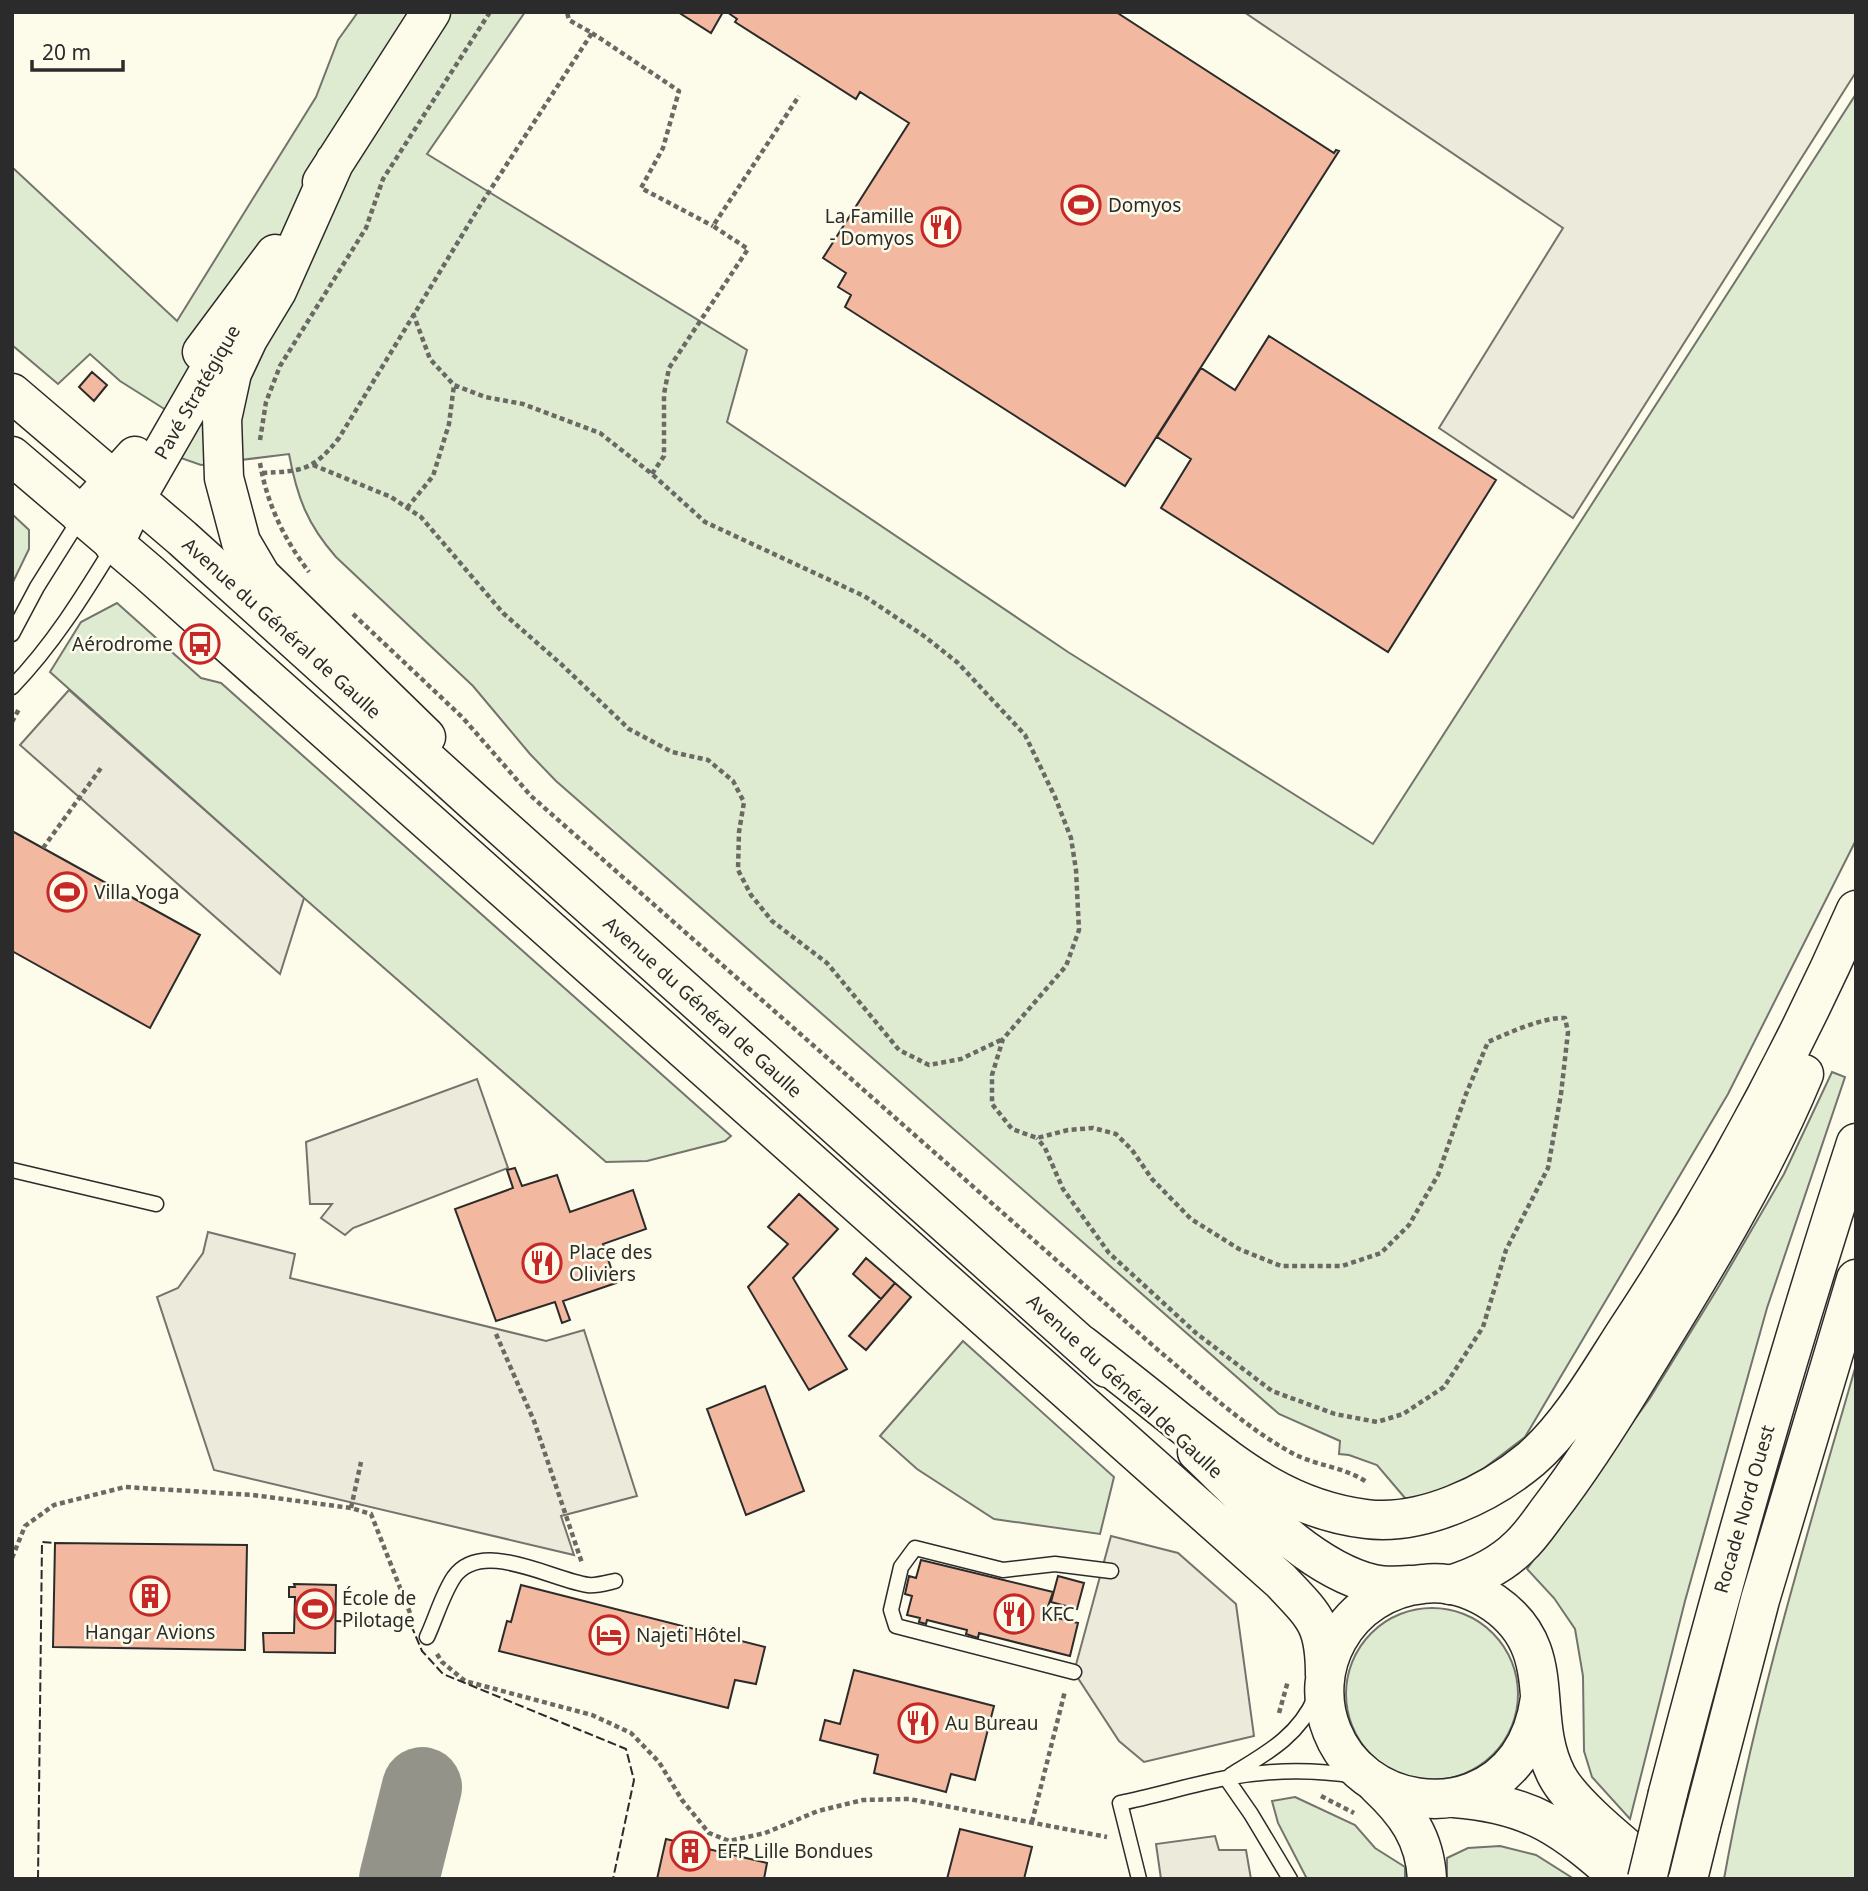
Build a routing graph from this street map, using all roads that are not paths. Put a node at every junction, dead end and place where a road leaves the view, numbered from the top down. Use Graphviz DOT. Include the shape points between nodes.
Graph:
graph roads {
  1 [pos="431,12"];
  2 [pos="335,160"];
  3 [pos="12,393"];
  4 [pos="12,456"];
  5 [pos="125,489"];
  6 [pos="81,516"];
  7 [pos="114,545"];
  8 [pos="12,634"];
  9 [pos="12,687"];
  10 [pos="475,803"];
  11 [pos="1856,911"];
  12 [pos="1856,945"];
  13 [pos="1856,1143"];
  14 [pos="12,1170"];
  15 [pos="156,1204"];
  16 [pos="1856,1279"];
  17 [pos="1082,1345"];
  18 [pos="1111,1571"];
  19 [pos="615,1581"];
  20 [pos="1450,1585"];
  21 [pos="1411,1586"];
  22 [pos="428,1637"];
  23 [pos="1072,1672"];
  24 [pos="1325,1675"];
  25 [pos="1540,1698"];
  26 [pos="1226,1778"];
  27 [pos="1372,1781"];
  28 [pos="1452,1798"];
  29 [pos="1139,1879"];
  30 [pos="1290,1879"];
  31 [pos="1427,1879"];
  32 [pos="1621,1879"];
  33 [pos="1647,1879"];
  34 [pos="1663,1879"];
  35 [pos="1688,1879"];
  1 -- 2 [label="main road, Pavé Stratégique"];
  2 -- 5 [label="main road, Pavé Stratégique"];
  2 -- 10 [label="main road" via="277,291 232,373 222,419 229,498 241,542 261,576 417,726"];
  3 -- 5 [label="main road, Avenue du Général de Gaulle"];
  4 -- 6 [label="main road, Avenue du Général de Gaulle"];
  5 -- 6 [label="main road"];
  5 -- 7 [label="main road, Pavé Stratégique"];
  5 -- 10 [label="main road, Avenue du Général de Gaulle"];
  6 -- 7 [label="main road, Avenue du Général de Gaulle"];
  6 -- 8 [label="lane"];
  7 -- 9 [label="lane" via="36,663"];
  7 -- 24 [label="main road, Avenue du Général de Gaulle" via="1281,1581 1320,1629"];
  10 -- 17 [label="main road, Avenue du Général de Gaulle"];
  11 -- 17 [label="main road" via="1809,1014 1748,1128 1637,1316 1552,1438 1504,1480 1474,1497 1421,1514 1381,1520 1286,1496 1242,1471"];
  12 -- 20 [label="main road" via="1775,1138 1592,1452 1522,1545 1490,1569"];
  13 -- 33 [label="main road, Rocade Nord Ouest, bridge" via="1712,1621"];
  14 -- 15 [label="lane"];
  16 -- 35 [label="main road, bridge" via="1763,1588"];
  17 -- 21 [label="main road, Avenue du Général de Gaulle" via="1261,1513 1314,1555 1374,1584"];
  18 -- 23 [label="lane" via="1055,1564 1003,1570 915,1548 901,1567 891,1610 897,1626"];
  19 -- 22 [label="lane" via="590,1586 516,1564 471,1563 456,1574"];
  20 -- 21 [label="main road"];
  20 -- 25 [label="main road" via="1488,1598 1517,1624 1535,1659"];
  21 -- 24 [label="main road" via="1386,1594 1354,1617 1332,1650"];
  24 -- 26 [label="lane" via="1296,1729"];
  24 -- 27 [label="main road" via="1324,1700 1335,1738 1349,1760"];
  25 -- 28 [label="main road" via="1531,1736 1517,1758 1488,1784"];
  25 -- 34 [label="main road" via="1546,1745 1568,1793"];
  26 -- 27 [label="lane" via="1307,1770"];
  26 -- 29 [label="lane" via="1120,1803"];
  26 -- 30 [label="lane"];
  27 -- 28 [label="main road" via="1413,1798"];
  27 -- 31 [label="main road" via="1412,1824 1422,1843"];
  28 -- 32 [label="main road" via="1526,1811 1574,1838"];
}
